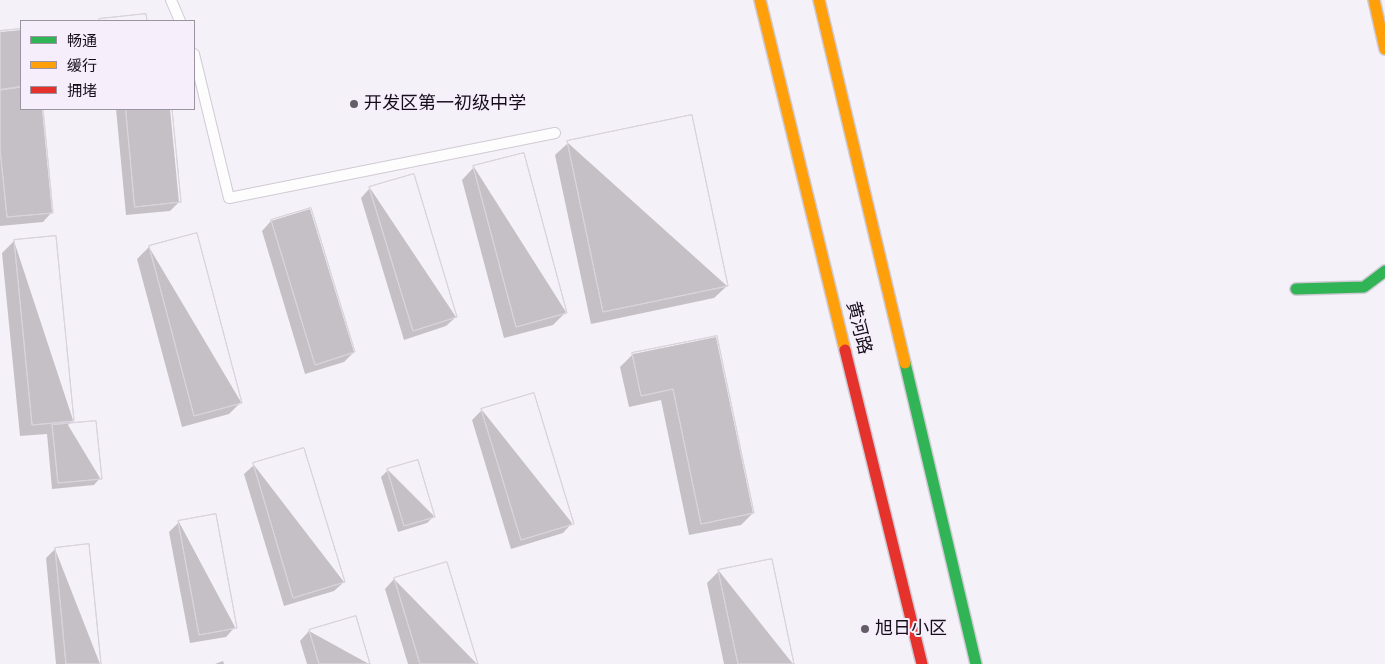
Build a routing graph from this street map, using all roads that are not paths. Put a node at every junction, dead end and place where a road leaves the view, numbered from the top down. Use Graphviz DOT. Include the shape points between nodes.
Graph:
graph roads {
  1 [pos="171,0"];
  2 [pos="760,0"];
  3 [pos="818,0"];
  4 [pos="1374,0"];
  5 [pos="180,20"];
  6 [pos="1385,49"];
  7 [pos="195,58"];
  8 [pos="555,133"];
  9 [pos="1385,271"];
  10 [pos="1296,289"];
  11 [pos="922,664"];
  12 [pos="976,664"];
  1 -- 5 [label="lane"];
  2 -- 11 [label="main road, 黄河路"];
  3 -- 12 [label="main road, 黄河路"];
  4 -- 6 [label="main road"];
  7 -- 8 [label="lane" via="229,198"];
  9 -- 10 [label="main road" via="1364,287"];
}
